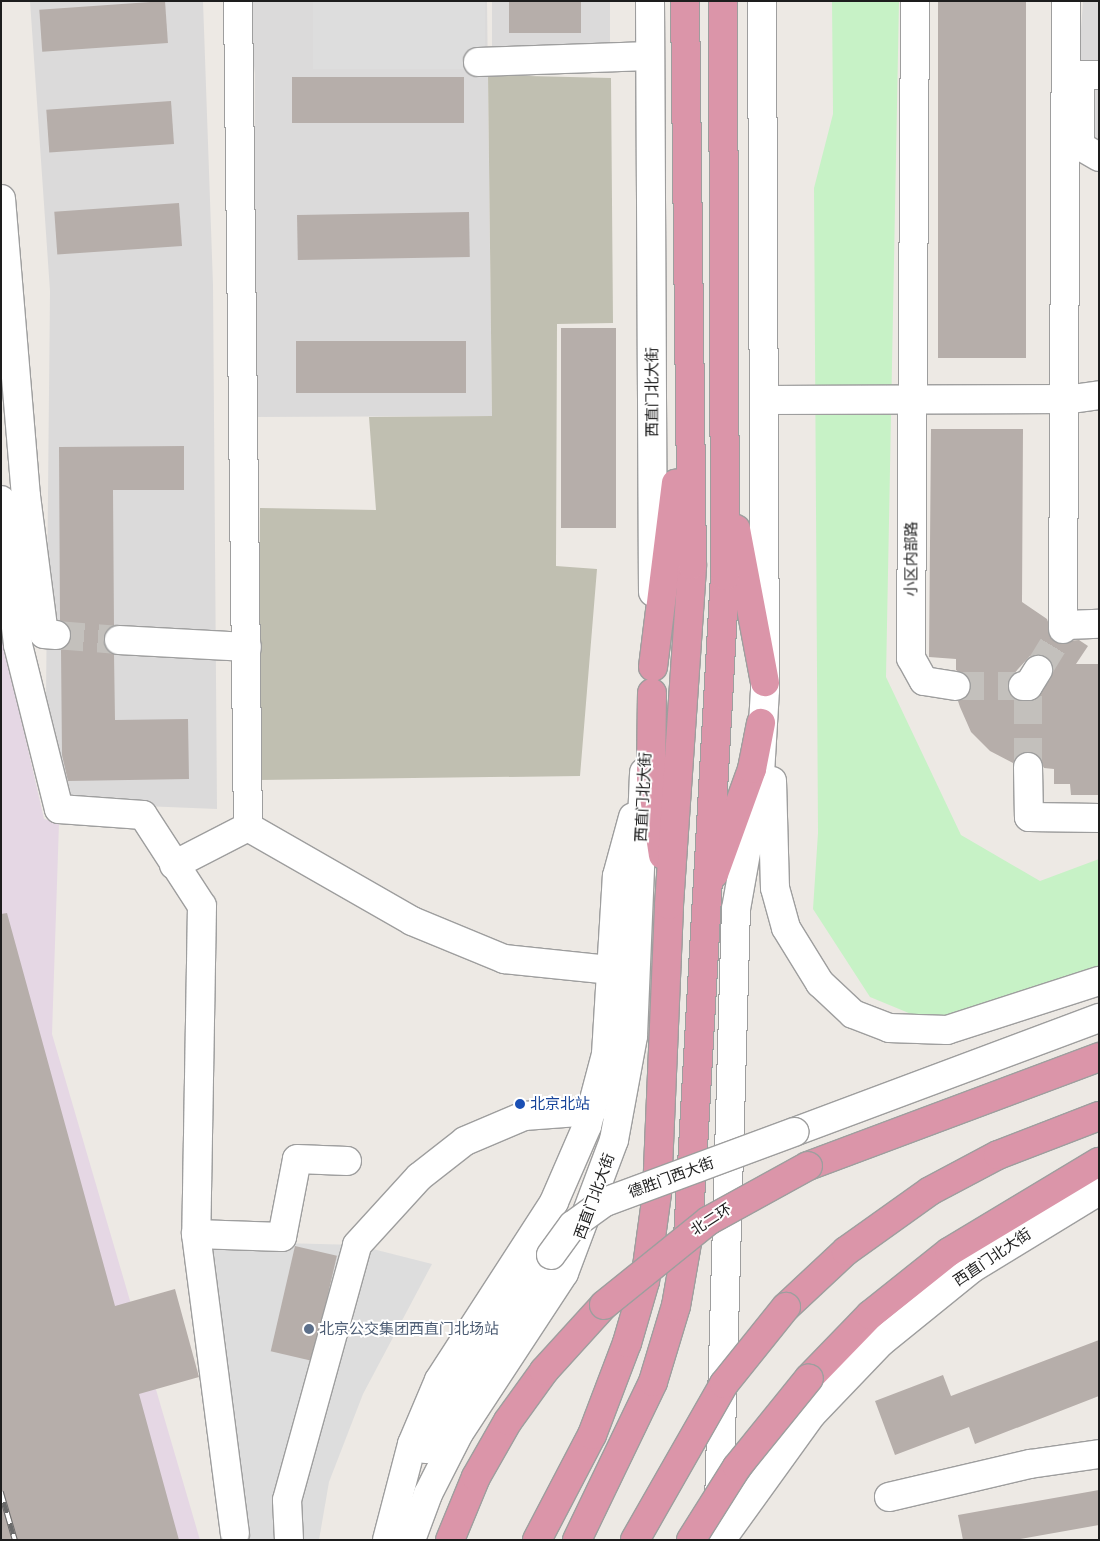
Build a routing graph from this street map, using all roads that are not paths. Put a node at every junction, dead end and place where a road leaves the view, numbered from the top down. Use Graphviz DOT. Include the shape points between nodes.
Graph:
graph roads {
  1 [pos="238,1"];
  2 [pos="650,1"];
  3 [pos="685,1"];
  4 [pos="722,1"];
  5 [pos="762,1"];
  6 [pos="915,1"];
  7 [pos="1066,1"];
  8 [pos="650,56"];
  9 [pos="478,62"];
  10 [pos="1099,75"];
  11 [pos="1099,157"];
  12 [pos="1,200"];
  13 [pos="1099,396"];
  14 [pos="911,399"];
  15 [pos="1064,399"];
  16 [pos="764,400"];
  17 [pos="687,417"];
  18 [pos="725,456"];
  19 [pos="1,500"];
  20 [pos="1099,624"];
  21 [pos="56,635"];
  22 [pos="119,640"];
  23 [pos="246,647"];
  24 [pos="652,680"];
  25 [pos="765,682"];
  26 [pos="956,686"];
  27 [pos="761,723"];
  28 [pos="1028,767"];
  29 [pos="644,784"];
  30 [pos="1099,818"];
  31 [pos="248,827"];
  32 [pos="174,865"];
  33 [pos="706,904"];
  34 [pos="669,919"];
  35 [pos="611,970"];
  36 [pos="1099,981"];
  37 [pos="1099,1018"];
  38 [pos="1099,1057"];
  39 [pos="592,1111"];
  40 [pos="1099,1116"];
  41 [pos="347,1161"];
  42 [pos="1099,1162"];
  43 [pos="1099,1191"];
  44 [pos="196,1234"];
  45 [pos="1099,1454"];
  46 [pos="889,1497"];
  47 [pos="389,1530"];
  48 [pos="235,1533"];
  49 [pos="289,1540"];
  50 [pos="411,1540"];
  51 [pos="450,1540"];
  52 [pos="537,1540"];
  53 [pos="577,1540"];
  54 [pos="635,1540"];
  55 [pos="691,1540"];
  56 [pos="719,1540"];
  1 -- 23 [label="street"];
  2 -- 8 [label="street, 西直门北大街"];
  3 -- 17 [label="highway"];
  4 -- 18 [label="highway"];
  5 -- 16 [label="street"];
  6 -- 14 [label="street, 小区内部路"];
  7 -- 15 [label="street"];
  8 -- 9 [label="street"];
  8 -- 24 [label="street, 西直门北大街"];
  10 -- 11 [label="street" via="1080,75 1080,146"];
  12 -- 21 [label="street" via="26,496 44,634"];
  13 -- 15 [label="street"];
  14 -- 15 [label="street"];
  14 -- 16 [label="street"];
  14 -- 26 [label="street, 小区内部路" via="911,663 926,682"];
  15 -- 20 [label="street" via="1065,627"];
  16 -- 25 [label="street"];
  17 -- 24 [label="highway"];
  17 -- 34 [label="highway" via="692,565"];
  18 -- 25 [label="highway"];
  18 -- 33 [label="highway" via="724,614"];
  19 -- 32 [label="street" via="18,645 59,809 143,815"];
  22 -- 23 [label="street"];
  23 -- 31 [label="street"];
  24 -- 29 [label="street, 西直门北大街"];
  24 -- 34 [label="highway" via="652,788"];
  25 -- 27 [label="street"];
  25 -- 36 [label="street" via="778,901 800,956 836,1001 883,1027 941,1031 984,1021"];
  27 -- 33 [label="highway" via="752,769"];
  27 -- 56 [label="street" via="758,786 736,909"];
  28 -- 30 [label="street" via="1029,817"];
  29 -- 35 [label="street" via="618,865"];
  29 -- 50 [label="street, 西直门北大街" via="633,1036 614,1140 564,1273 459,1433 431,1488"];
  31 -- 32 [label="street"];
  31 -- 35 [label="street" via="412,921 504,959"];
  32 -- 44 [label="street" via="202,906"];
  33 -- 53 [label="highway" via="691,1195 680,1288 645,1403"];
  34 -- 52 [label="highway" via="657,1185 645,1281 603,1409"];
  35 -- 39 [label="street" via="606,1054"];
  37 -- 47 [label="street, 德胜门西大街, bridge" via="605,1202 572,1225 464,1382"];
  38 -- 51 [label="highway, 北二环, bridge" via="808,1166 708,1220 604,1305 517,1407 480,1470"];
  39 -- 47 [label="street" via="554,1202 439,1380 410,1452"];
  39 -- 49 [label="street" via="524,1116 465,1141 419,1177 358,1245 287,1500"];
  40 -- 54 [label="highway, bridge" via="998,1155 930,1191 846,1251 786,1308 724,1384"];
  41 -- 44 [label="street" via="296,1159 282,1236"];
  42 -- 55 [label="highway, bridge" via="949,1252 870,1315 809,1378 737,1467"];
  43 -- 56 [label="street, 西直门北大街" via="985,1259 881,1342 812,1414"];
  44 -- 48 [label="street"];
  45 -- 46 [label="street" via="1030,1464"];
}
